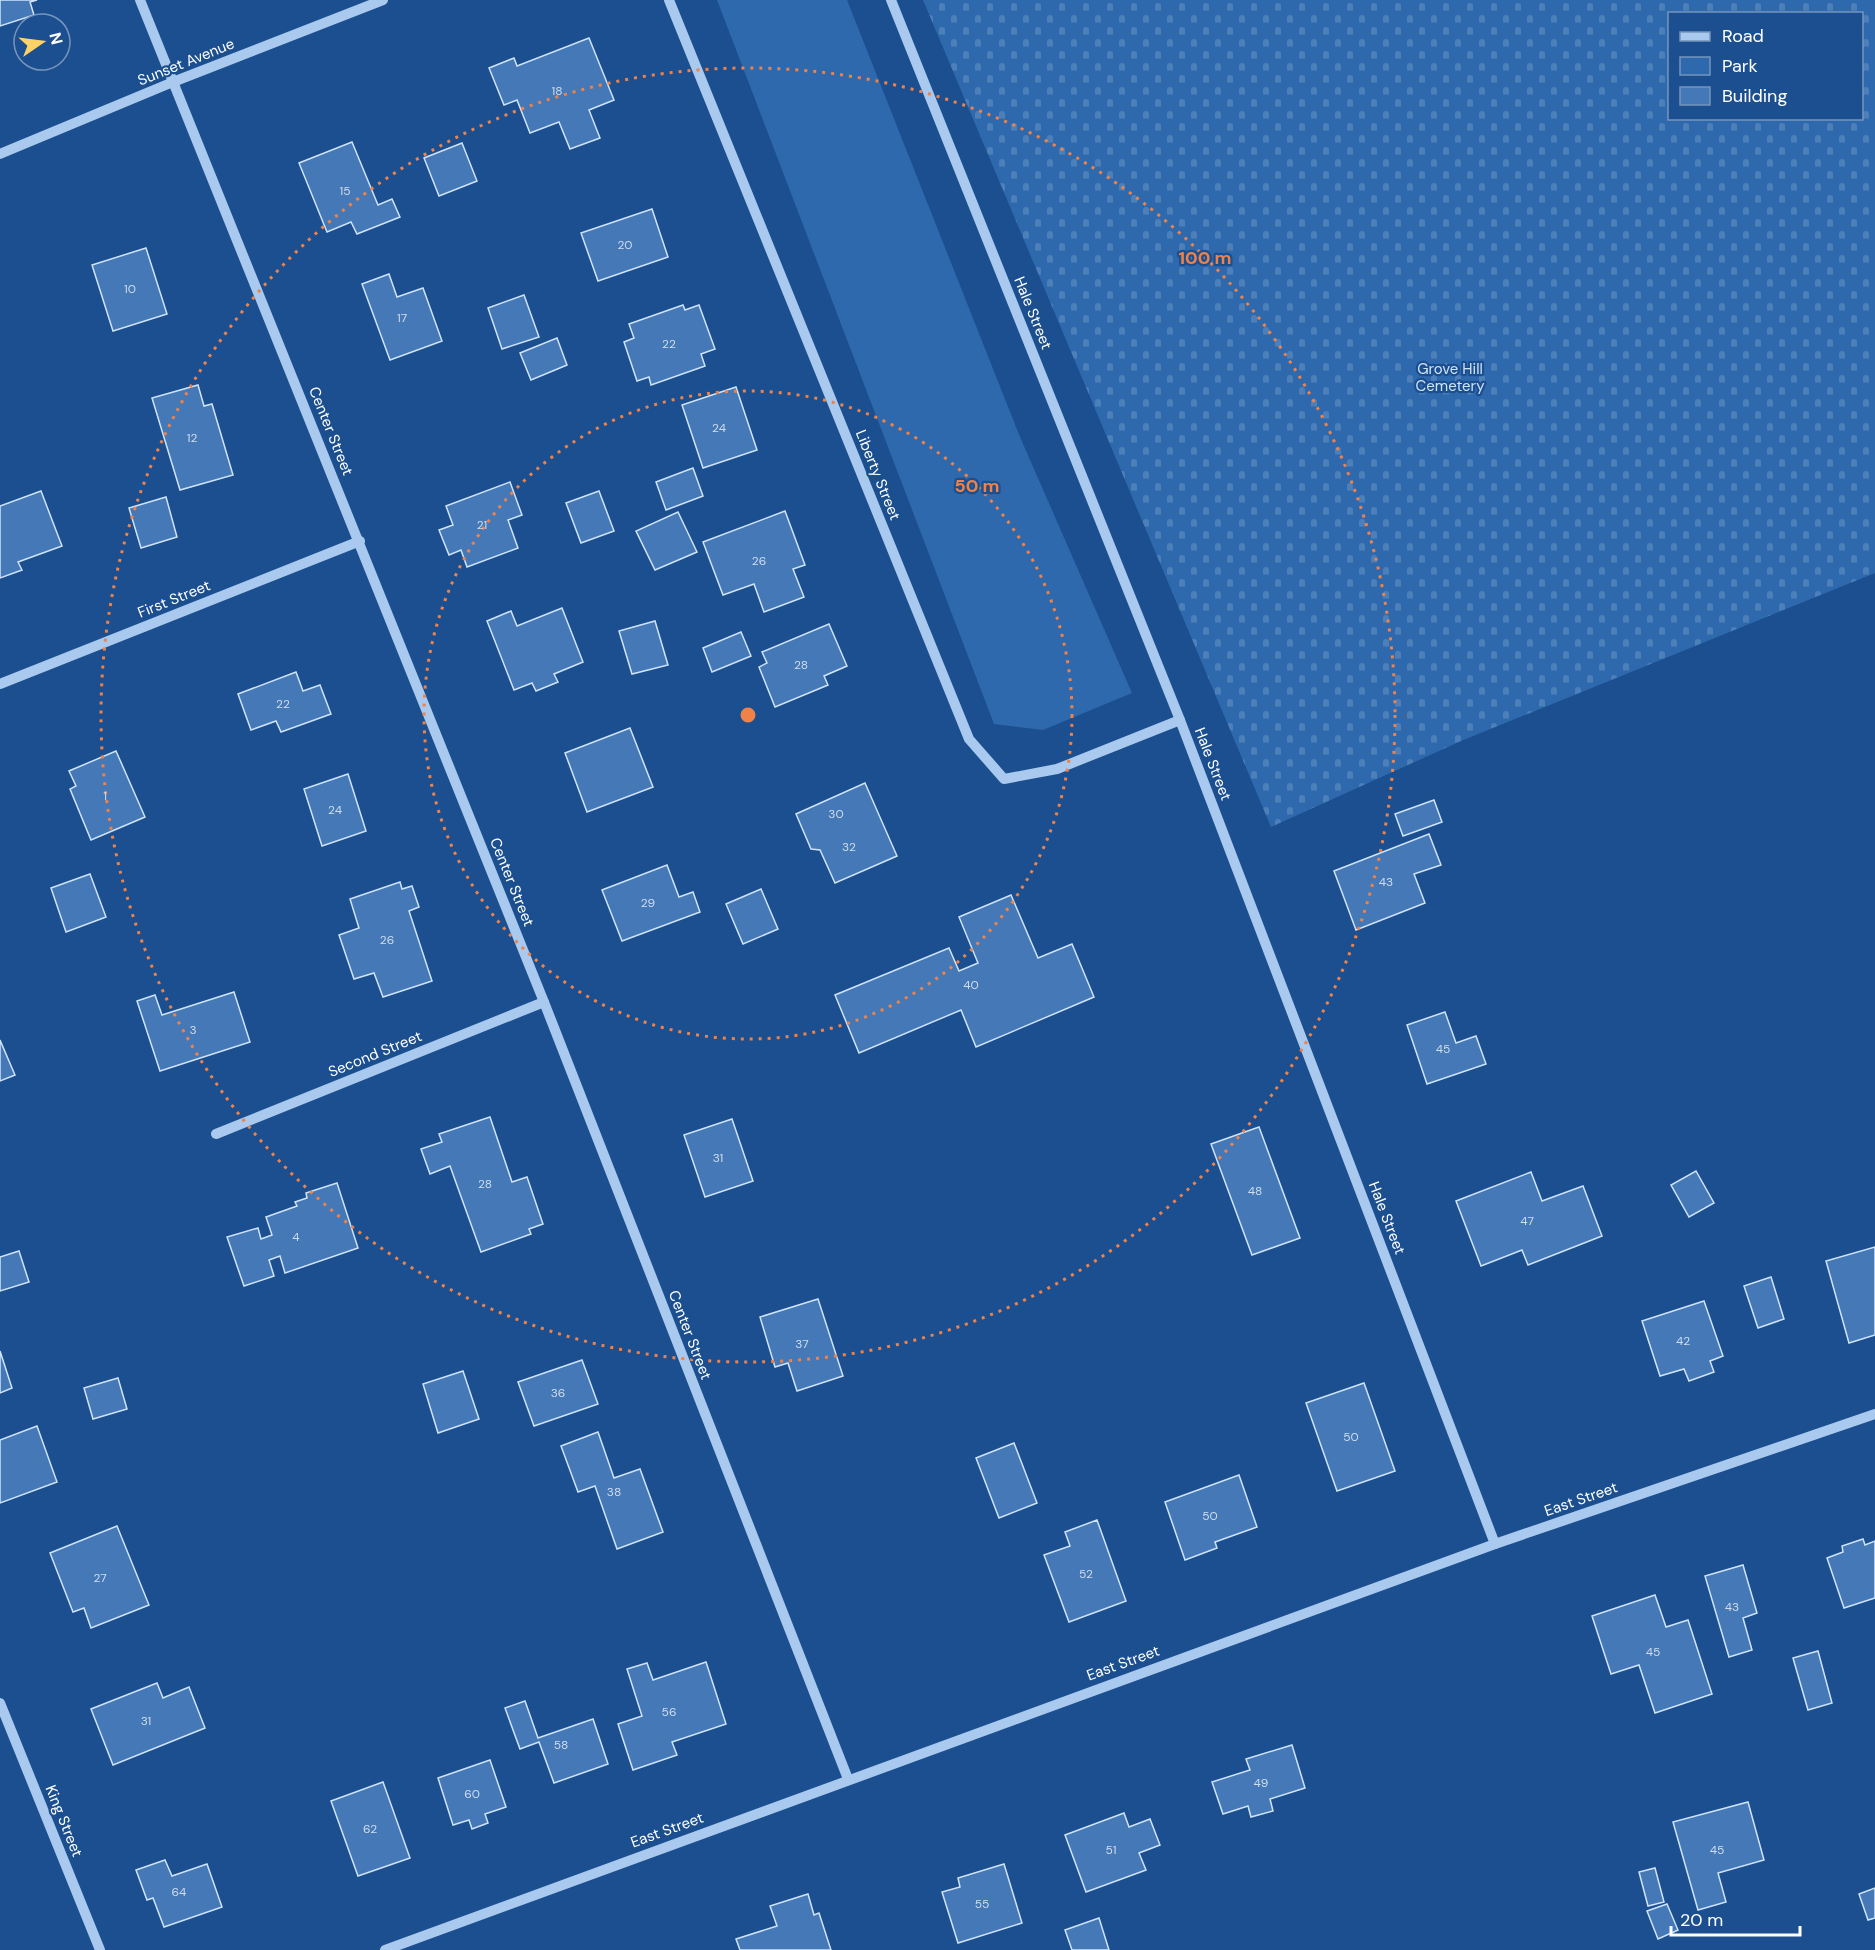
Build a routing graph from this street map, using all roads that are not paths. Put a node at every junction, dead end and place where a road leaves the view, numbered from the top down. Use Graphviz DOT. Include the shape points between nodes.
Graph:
graph roads {
  1 [pos="140,0"];
  2 [pos="383,0"];
  3 [pos="669,0"];
  4 [pos="891,0"];
  5 [pos="173,82"];
  6 [pos="0,154"];
  7 [pos="360,541"];
  8 [pos="0,684"];
  9 [pos="1180,720"];
  10 [pos="544,1002"];
  11 [pos="216,1134"];
  12 [pos="1875,1414"];
  13 [pos="1495,1544"];
  14 [pos="0,1703"];
  15 [pos="848,1779"];
  16 [pos="100,1950"];
  17 [pos="386,1950"];
  1 -- 5 [label="street, Center Street"];
  2 -- 5 [label="street, Sunset Avenue"];
  3 -- 9 [label="street, Liberty Street" via="969,739 1004,779 1057,769"];
  4 -- 9 [label="street, Hale Street"];
  5 -- 6 [label="street, Sunset Avenue"];
  5 -- 7 [label="street, Center Street"];
  7 -- 8 [label="street, First Street"];
  7 -- 10 [label="street, Center Street"];
  9 -- 13 [label="street, Hale Street"];
  10 -- 11 [label="street, Second Street"];
  10 -- 15 [label="street, Center Street"];
  12 -- 13 [label="street, East Street"];
  13 -- 15 [label="street, East Street"];
  14 -- 16 [label="street, King Street"];
  15 -- 17 [label="street, East Street"];
}
